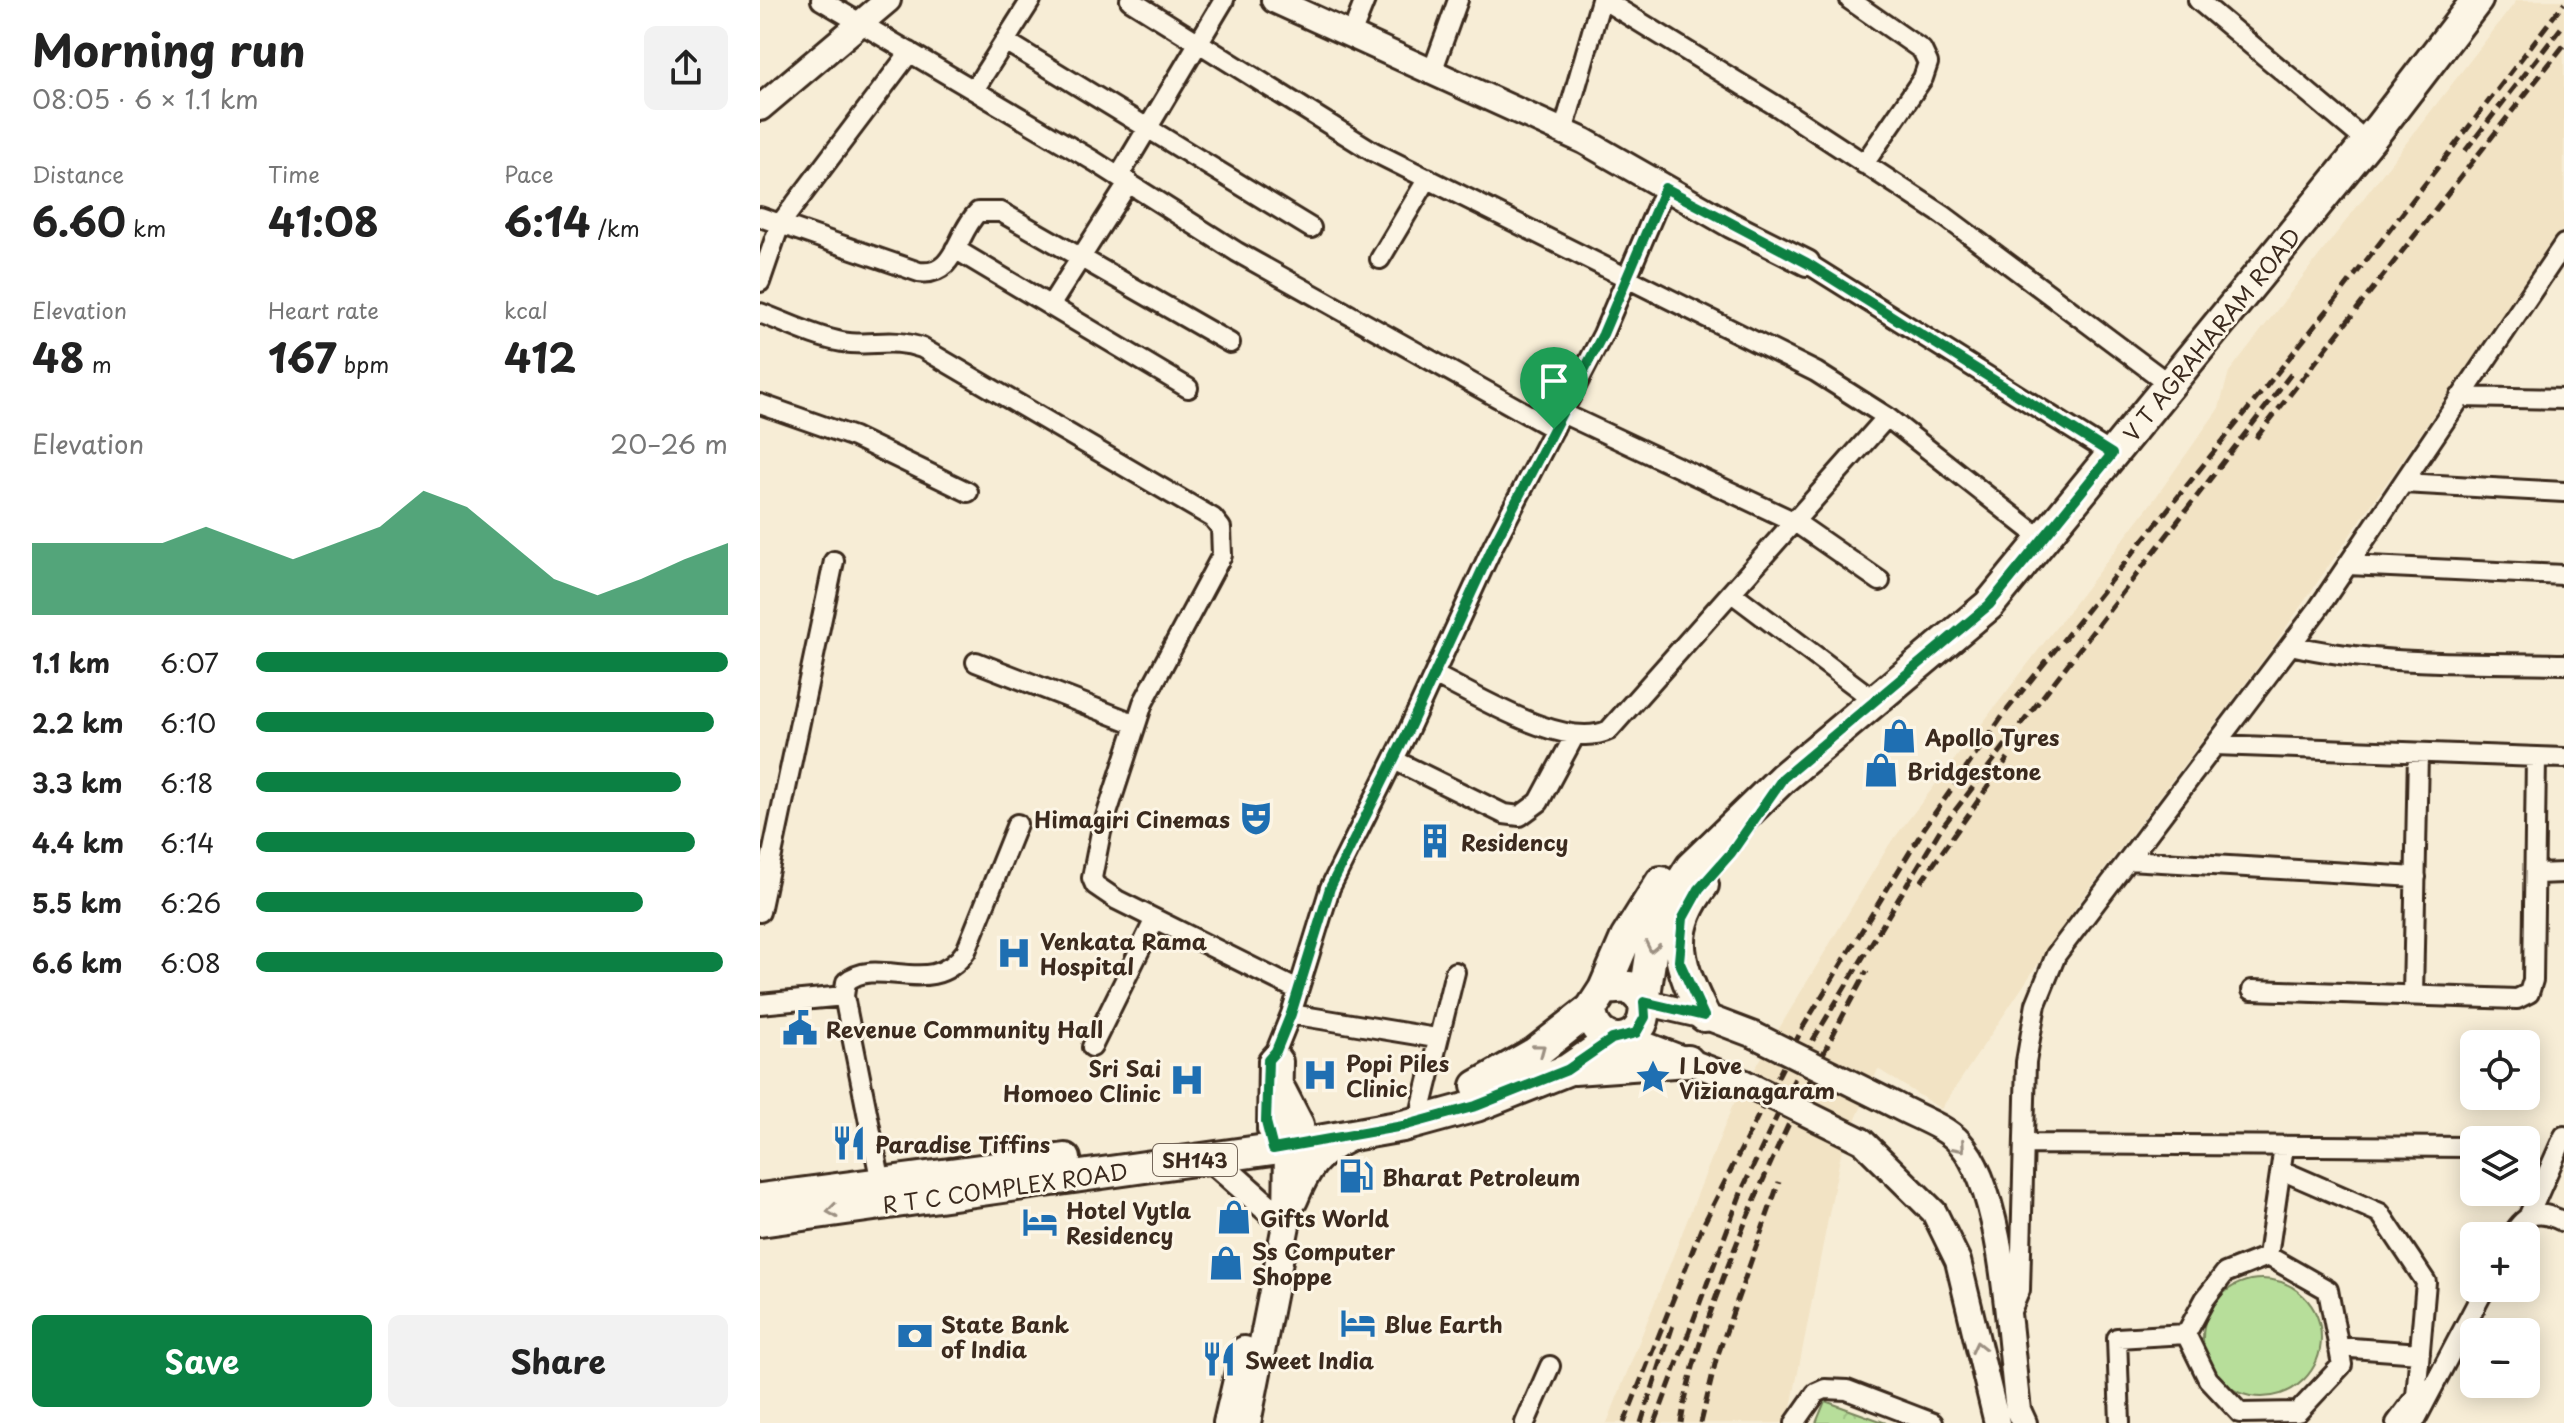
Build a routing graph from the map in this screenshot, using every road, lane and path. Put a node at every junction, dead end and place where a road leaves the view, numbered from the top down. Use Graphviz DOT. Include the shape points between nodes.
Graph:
graph roads {
  1 [pos="821,0"];
  2 [pos="888,0"];
  3 [pos="1031,0"];
  4 [pos="1130,0"];
  5 [pos="1224,0"];
  6 [pos="1274,0"];
  7 [pos="1365,0"];
  8 [pos="1458,0"];
  9 [pos="1603,0"];
  10 [pos="1850,0"];
  11 [pos="2198,0"];
  12 [pos="2468,4"];
  13 [pos="862,24"];
  14 [pos="1351,35"];
  15 [pos="1005,41"];
  16 [pos="1201,44"];
  17 [pos="910,52"];
  18 [pos="1432,72"];
  19 [pos="974,90"];
  20 [pos="760,108"];
  21 [pos="1147,131"];
  22 [pos="1563,132"];
  23 [pos="2367,142"];
  24 [pos="1864,164"];
  25 [pos="1428,178"];
  26 [pos="1124,179"];
  27 [pos="1665,188"];
  28 [pos="760,217"];
  29 [pos="780,224"];
  30 [pos="1311,228"];
  31 [pos="2564,244"];
  32 [pos="955,249"];
  33 [pos="1079,257"];
  34 [pos="1380,259"];
  35 [pos="1807,263"];
  36 [pos="1627,278"];
  37 [pos="760,282"];
  38 [pos="1050,306"];
  39 [pos="760,313"];
  40 [pos="1230,343"];
  41 [pos="2169,384"];
  42 [pos="1188,388"];
  43 [pos="2460,397"];
  44 [pos="2564,399"];
  45 [pos="760,404"];
  46 [pos="1887,417"];
  47 [pos="1558,421"];
  48 [pos="2112,454"];
  49 [pos="2403,483"];
  50 [pos="968,492"];
  51 [pos="2564,492"];
  52 [pos="1795,522"];
  53 [pos="2042,539"];
  54 [pos="834,561"];
  55 [pos="2348,565"];
  56 [pos="2564,575"];
  57 [pos="1880,581"];
  58 [pos="1732,593"];
  59 [pos="2291,645"];
  60 [pos="976,662"];
  61 [pos="2564,664"];
  62 [pos="1434,675"];
  63 [pos="1874,700"];
  64 [pos="1136,724"];
  65 [pos="1575,735"];
  66 [pos="2215,745"];
  67 [pos="2418,753"];
  68 [pos="2536,757"];
  69 [pos="2564,758"];
  70 [pos="1394,760"];
  71 [pos="1783,778"];
  72 [pos="1017,824"];
  73 [pos="2128,860"];
  74 [pos="2564,873"];
  75 [pos="2535,874"];
  76 [pos="2416,877"];
  77 [pos="760,912"];
  78 [pos="1155,919"];
  79 [pos="1455,972"];
  80 [pos="1298,990"];
  81 [pos="2252,990"];
  82 [pos="2413,995"];
  83 [pos="844,996"];
  84 [pos="1598,999"];
  85 [pos="760,1004"];
  86 [pos="1291,1014"];
  87 [pos="1704,1016"];
  88 [pos="1632,1024"];
  89 [pos="1436,1038"];
  90 [pos="1092,1047"];
  91 [pos="1276,1051"];
  92 [pos="1688,1061"];
  93 [pos="1567,1070"];
  94 [pos="1281,1092"];
  95 [pos="1422,1106"];
  96 [pos="1361,1132"];
  97 [pos="2564,1136"];
  98 [pos="1281,1141"];
  99 [pos="2025,1144"];
  100 [pos="2284,1146"];
  101 [pos="2460,1147"];
  102 [pos="1211,1158"];
  103 [pos="2281,1170"];
  104 [pos="881,1183"];
  105 [pos="760,1199"];
  106 [pos="2529,1215"];
  107 [pos="1279,1216"];
  108 [pos="760,1221"];
  109 [pos="2523,1222"];
  110 [pos="2564,1222"];
  111 [pos="2268,1256"];
  112 [pos="2478,1302"];
  113 [pos="2006,1322"];
  114 [pos="2186,1334"];
  115 [pos="1255,1341"];
  116 [pos="2338,1347"];
  117 [pos="2420,1353"];
  118 [pos="1550,1366"];
  119 [pos="2279,1418"];
  120 [pos="1227,1423"];
  121 [pos="1247,1423"];
  122 [pos="1525,1423"];
  123 [pos="1795,1423"];
  124 [pos="1933,1423"];
  125 [pos="1997,1423"];
  126 [pos="2024,1423"];
  127 [pos="2120,1423"];
  128 [pos="2396,1423"];
  129 [pos="2414,1423"];
  1 -- 13 [label="street"];
  2 -- 13 [label="street"];
  3 -- 15 [label="street"];
  4 -- 16 [label="street"];
  5 -- 16 [label="street"];
  6 -- 14 [label="street"];
  7 -- 14 [label="street"];
  8 -- 18 [label="street"];
  9 -- 22 [label="street"];
  9 -- 24 [label="street"];
  10 -- 24 [label="street" via="1922,50 1928,63"];
  11 -- 23 [label="street"];
  12 -- 23 [label="main road, V T AGRAHARAM ROAD"];
  13 -- 17 [label="street"];
  13 -- 20 [label="street"];
  14 -- 18 [label="street"];
  15 -- 19 [label="street"];
  15 -- 21 [label="street"];
  16 -- 21 [label="street"];
  16 -- 25 [label="street" via="1372,151"];
  17 -- 19 [label="street"];
  17 -- 29 [label="street"];
  18 -- 22 [label="street"];
  19 -- 26 [label="street"];
  21 -- 26 [label="street"];
  21 -- 30 [label="street"];
  22 -- 27 [label="street"];
  23 -- 41 [label="main road, V T AGRAHARAM ROAD"];
  24 -- 41 [label="street" via="1943,215"];
  25 -- 34 [label="street"];
  25 -- 36 [label="street"];
  26 -- 33 [label="street"];
  26 -- 47 [label="street" via="1237,252"];
  27 -- 35 [label="street"];
  27 -- 36 [label="street"];
  28 -- 29 [label="street"];
  29 -- 32 [label="street" via="919,272 940,271"];
  29 -- 37 [label="street"];
  31 -- 43 [label="street"];
  32 -- 33 [label="street" via="972,218 993,210"];
  32 -- 38 [label="street"];
  33 -- 38 [label="street"];
  33 -- 40 [label="street"];
  35 -- 48 [label="street"];
  36 -- 46 [label="street" via="1816,372"];
  36 -- 47 [label="street"];
  38 -- 42 [label="street"];
  39 -- 64 [label="street" via="838,341 900,340 922,348 1213,518 1224,542 1218,567"];
  41 -- 48 [label="main road, V T AGRAHARAM ROAD"];
  43 -- 44 [label="street"];
  43 -- 49 [label="street"];
  45 -- 50 [label="street" via="854,437"];
  46 -- 52 [label="street"];
  46 -- 53 [label="street"];
  47 -- 52 [label="street"];
  47 -- 62 [label="street"];
  48 -- 53 [label="main road, V T AGRAHARAM ROAD"];
  49 -- 51 [label="street"];
  49 -- 55 [label="street"];
  52 -- 57 [label="street"];
  52 -- 58 [label="street"];
  53 -- 63 [label="main road, V T AGRAHARAM ROAD" via="1989,605"];
  54 -- 77 [label="street"];
  55 -- 56 [label="street"];
  55 -- 59 [label="street"];
  58 -- 63 [label="street"];
  58 -- 65 [label="street" via="1619,722 1602,733"];
  59 -- 61 [label="street" via="2389,660"];
  59 -- 66 [label="street"];
  60 -- 64 [label="street"];
  62 -- 65 [label="street" via="1556,732"];
  62 -- 70 [label="street"];
  63 -- 71 [label="main road, V T AGRAHARAM ROAD"];
  64 -- 78 [label="street" via="1092,878 1103,892"];
  65 -- 70 [label="street" via="1539,802 1520,816 1504,814"];
  66 -- 67 [label="street"];
  66 -- 73 [label="street"];
  67 -- 68 [label="street"];
  67 -- 76 [label="street"];
  68 -- 69 [label="street"];
  68 -- 75 [label="street"];
  70 -- 80 [label="street" via="1330,888"];
  71 -- 84 [label="main road" via="1705,830 1653,891"];
  71 -- 87 [label="main road" via="1683,918 1679,961"];
  71 -- 88 [label="main road, one-way" via="1691,867 1662,912"];
  72 -- 83 [label="street" via="956,965 940,974 861,974 846,982"];
  73 -- 76 [label="street"];
  73 -- 99 [label="street" via="2056,955 2036,1004 2026,1062"];
  74 -- 75 [label="street"];
  75 -- 82 [label="street" via="2529,993 2517,999"];
  76 -- 82 [label="street"];
  78 -- 80 [label="street"];
  78 -- 90 [label="street"];
  79 -- 89 [label="street"];
  80 -- 86 [label="street"];
  81 -- 82 [label="street"];
  83 -- 85 [label="street"];
  83 -- 104 [label="street"];
  84 -- 88 [label="main road" via="1598,1031"];
  84 -- 88 [label="main road" via="1612,986 1629,987"];
  95 -- 84 [label="main road, SH143, one-way" via="1502,1074"];
  86 -- 89 [label="street"];
  86 -- 91 [label="street"];
  87 -- 88 [label="street"];
  87 -- 113 [label="street, one-way, bridge" via="1754,1035 1959,1141 1982,1178 1997,1233"];
  88 -- 92 [label="street"];
  88 -- 93 [label="main road, R T C COMPLEX ROAD / SH143"];
  89 -- 95 [label="street"];
  91 -- 94 [label="street" via="1283,1061"];
  91 -- 98 [label="street" via="1268,1060"];
  92 -- 93 [label="main road"];
  125 -- 92 [label="street, one-way, bridge" via="1958,1261 1934,1212 1862,1141"];
  93 -- 96 [label="main road, R T C COMPLEX ROAD / SH143" via="1476,1106"];
  94 -- 98 [label="main road"];
  95 -- 98 [label="main road, SH143"];
  96 -- 98 [label="main road, R T C COMPLEX ROAD / SH143"];
  96 -- 107 [label="main road" via="1312,1162"];
  97 -- 106 [label="street"];
  98 -- 102 [label="main road, R T C COMPLEX ROAD / SH143"];
  98 -- 104 [label="main road, R T C COMPLEX ROAD / SH143"];
  98 -- 107 [label="main road"];
  99 -- 100 [label="street"];
  99 -- 113 [label="street" via="2020,1290"];
  100 -- 101 [label="street"];
  100 -- 103 [label="street"];
  102 -- 107 [label="main road"];
  102 -- 108 [label="main road, R T C COMPLEX ROAD / SH143, one-way"];
  103 -- 111 [label="street"];
  103 -- 117 [label="street" via="2380,1213 2426,1282"];
  104 -- 105 [label="main road, R T C COMPLEX ROAD / SH143"];
  106 -- 109 [label="street"];
  106 -- 110 [label="street" via="2541,1213"];
  107 -- 115 [label="main road"];
  111 -- 114 [label="street" via="2225,1273"];
  111 -- 116 [label="street" via="2328,1290"];
  112 -- 129 [label="street"];
  113 -- 126 [label="street"];
  114 -- 119 [label="street" via="2208,1379 2240,1413"];
  114 -- 127 [label="street" via="2117,1338"];
  115 -- 120 [label="main road"];
  115 -- 121 [label="main road"];
  116 -- 117 [label="street"];
  116 -- 119 [label="street" via="2342,1365 2298,1412"];
  117 -- 128 [label="street" via="2416,1396"];
  118 -- 122 [label="street"];
  123 -- 124 [label="street" via="1816,1393 1835,1388"];
}
